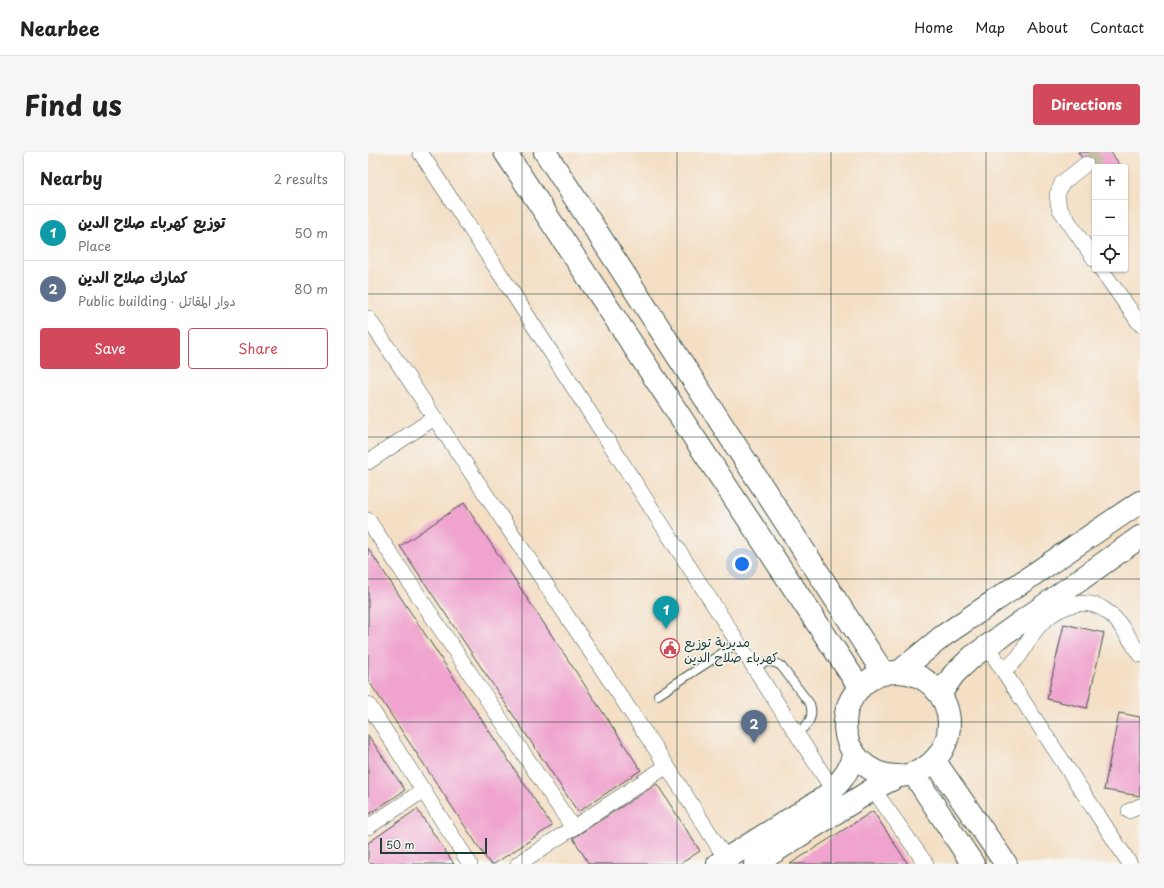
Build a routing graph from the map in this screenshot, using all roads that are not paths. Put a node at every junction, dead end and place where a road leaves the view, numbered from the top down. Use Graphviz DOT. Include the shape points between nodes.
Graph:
graph roads {
  1 [pos="420,152"];
  2 [pos="506,152"];
  3 [pos="545,152"];
  4 [pos="1086,164"];
  5 [pos="1092,256"];
  6 [pos="1103,272"];
  7 [pos="368,318"];
  8 [pos="1140,324"];
  9 [pos="374,339"];
  10 [pos="434,418"];
  11 [pos="368,462"];
  12 [pos="1140,502"];
  13 [pos="368,520"];
  14 [pos="1140,537"];
  15 [pos="739,642"];
  16 [pos="987,646"];
  17 [pos="1139,650"];
  18 [pos="755,668"];
  19 [pos="1002,668"];
  20 [pos="892,673"];
  21 [pos="860,688"];
  22 [pos="940,694"];
  23 [pos="658,695"];
  24 [pos="368,704"];
  25 [pos="796,732"];
  26 [pos="854,753"];
  27 [pos="934,760"];
  28 [pos="667,766"];
  29 [pos="906,775"];
  30 [pos="837,785"];
  31 [pos="424,790"];
  32 [pos="866,794"];
  33 [pos="368,827"];
  34 [pos="573,828"];
  35 [pos="722,862"];
  36 [pos="470,864"];
  37 [pos="518,864"];
  38 [pos="756,864"];
  39 [pos="926,864"];
  40 [pos="973,864"];
  41 [pos="1006,864"];
  42 [pos="1130,864"];
  1 -- 15 [label="street"];
  2 -- 21 [label="main road"];
  3 -- 20 [label="main road"];
  4 -- 5 [label="street" via="1062,182 1057,195 1059,208"];
  6 -- 8 [label="street"];
  7 -- 9 [label="street"];
  9 -- 10 [label="street"];
  10 -- 11 [label="street"];
  10 -- 28 [label="street"];
  12 -- 20 [label="main road"];
  13 -- 34 [label="street"];
  14 -- 16 [label="main road"];
  15 -- 18 [label="street"];
  15 -- 23 [label="lane"];
  16 -- 19 [label="street"];
  16 -- 22 [label="main road" via="962,665"];
  17 -- 19 [label="street" via="1109,613 1090,604 1075,604 1051,615 1035,631 1018,658"];
  18 -- 25 [label="street"];
  18 -- 25 [label="lane" via="768,662 781,666 810,704 811,718 805,727"];
  19 -- 42 [label="street"];
  20 -- 21 [label="main road" via="871,679"];
  20 -- 22 [label="main road" via="911,674 922,678"];
  21 -- 26 [label="main road" via="852,699 845,726"];
  22 -- 27 [label="main road" via="949,717 949,730 946,742"];
  24 -- 31 [label="street"];
  25 -- 30 [label="street"];
  26 -- 29 [label="main road" via="862,763 874,770 886,774"];
  26 -- 30 [label="main road" via="851,763"];
  27 -- 29 [label="main road" via="921,770"];
  27 -- 41 [label="main road"];
  28 -- 34 [label="street"];
  28 -- 35 [label="street"];
  29 -- 32 [label="main road"];
  29 -- 40 [label="main road"];
  30 -- 32 [label="main road" via="851,778 859,784 861,794"];
  30 -- 35 [label="main road" via="822,799"];
  31 -- 33 [label="street"];
  31 -- 36 [label="street"];
  32 -- 38 [label="main road"];
  32 -- 39 [label="street"];
  34 -- 37 [label="street"];
}
